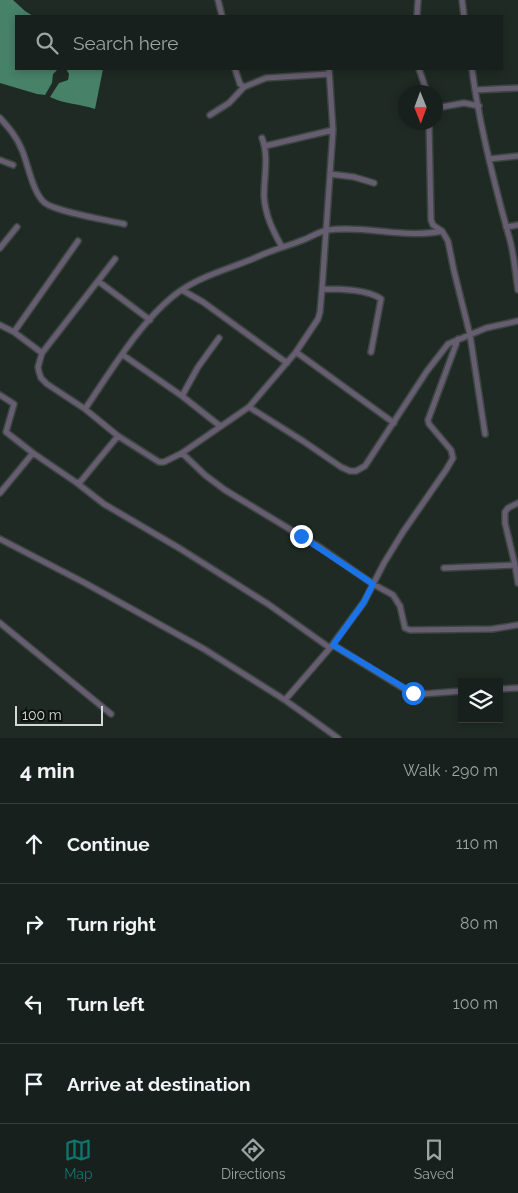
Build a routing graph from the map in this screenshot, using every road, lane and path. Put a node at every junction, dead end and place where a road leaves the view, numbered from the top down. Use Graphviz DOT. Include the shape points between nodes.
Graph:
graph roads {
  1 [pos="218,0"];
  2 [pos="418,0"];
  3 [pos="462,0"];
  4 [pos="222,15"];
  5 [pos="416,15"];
  6 [pos="464,15"];
  7 [pos="235,70"];
  8 [pos="419,70"];
  9 [pos="472,70"];
  10 [pos="329,72"];
  11 [pos="425,85"];
  12 [pos="244,87"];
  13 [pos="518,88"];
  14 [pos="474,90"];
  15 [pos="478,106"];
  16 [pos="443,107"];
  17 [pos="210,115"];
  18 [pos="0,118"];
  19 [pos="333,130"];
  20 [pos="429,130"];
  21 [pos="262,138"];
  22 [pos="265,146"];
  23 [pos="518,156"];
  24 [pos="489,159"];
  25 [pos="0,160"];
  26 [pos="13,165"];
  27 [pos="330,174"];
  28 [pos="374,183"];
  29 [pos="124,224"];
  30 [pos="518,225"];
  31 [pos="506,227"];
  32 [pos="17,228"];
  33 [pos="326,230"];
  34 [pos="442,231"];
  35 [pos="78,241"];
  36 [pos="282,247"];
  37 [pos="0,248"];
  38 [pos="115,259"];
  39 [pos="98,281"];
  40 [pos="322,289"];
  41 [pos="182,290"];
  42 [pos="518,290"];
  43 [pos="150,320"];
  44 [pos="518,321"];
  45 [pos="0,325"];
  46 [pos="14,332"];
  47 [pos="470,335"];
  48 [pos="219,338"];
  49 [pos="458,339"];
  50 [pos="296,352"];
  51 [pos="371,352"];
  52 [pos="42,353"];
  53 [pos="123,354"];
  54 [pos="287,363"];
  55 [pos="0,395"];
  56 [pos="182,396"];
  57 [pos="249,408"];
  58 [pos="85,409"];
  59 [pos="394,423"];
  60 [pos="220,426"];
  61 [pos="485,434"];
  62 [pos="118,436"];
  63 [pos="33,453"];
  64 [pos="182,453"];
  65 [pos="76,483"];
  66 [pos="0,493"];
  67 [pos="518,503"];
  68 [pos="0,540"];
  69 [pos="514,565"];
  70 [pos="444,568"];
  71 [pos="518,583"];
  72 [pos="373,584"];
  73 [pos="0,623"];
  74 [pos="518,625"];
  75 [pos="331,647"];
  76 [pos="518,688"];
  77 [pos="503,689"];
  78 [pos="458,692"];
  79 [pos="285,700"];
  80 [pos="111,714"];
  81 [pos="338,738"];
  1 -- 4 [label="street"];
  2 -- 5 [label="street"];
  3 -- 6 [label="street"];
  7 -- 12 [label="street"];
  8 -- 11 [label="street"];
  9 -- 14 [label="street"];
  10 -- 12 [label="street" via="266,78"];
  10 -- 19 [label="street"];
  12 -- 17 [label="street" via="229,103"];
  13 -- 14 [label="street"];
  14 -- 15 [label="street"];
  15 -- 16 [label="street" via="464,103"];
  15 -- 24 [label="street"];
  18 -- 29 [label="street" via="22,149 44,202 55,208"];
  19 -- 22 [label="street"];
  19 -- 27 [label="street"];
  20 -- 34 [label="street" via="431,220"];
  21 -- 22 [label="street"];
  22 -- 36 [label="street" via="266,213"];
  23 -- 24 [label="street"];
  24 -- 31 [label="street"];
  25 -- 26 [label="street"];
  27 -- 28 [label="street"];
  27 -- 33 [label="street"];
  30 -- 31 [label="street"];
  31 -- 42 [label="street"];
  32 -- 37 [label="street"];
  33 -- 34 [label="street" via="409,234"];
  33 -- 36 [label="street"];
  33 -- 40 [label="street"];
  34 -- 47 [label="street" via="448,241"];
  35 -- 46 [label="street"];
  36 -- 41 [label="street"];
  38 -- 39 [label="street"];
  39 -- 43 [label="street"];
  39 -- 52 [label="street"];
  40 -- 50 [label="street" via="318,319"];
  40 -- 51 [label="street" via="356,291 381,299"];
  41 -- 43 [label="street"];
  41 -- 54 [label="street"];
  43 -- 53 [label="street"];
  44 -- 47 [label="street"];
  45 -- 46 [label="street"];
  46 -- 52 [label="street"];
  47 -- 49 [label="street"];
  47 -- 61 [label="street"];
  48 -- 56 [label="street"];
  49 -- 59 [label="street" via="440,352"];
  49 -- 72 [label="street" via="428,420 451,450 452,458"];
  50 -- 54 [label="street"];
  50 -- 59 [label="street"];
  52 -- 58 [label="street" via="38,367 41,378"];
  53 -- 56 [label="street"];
  53 -- 58 [label="street"];
  54 -- 57 [label="street"];
  55 -- 63 [label="street" via="14,404 6,432"];
  56 -- 60 [label="street"];
  57 -- 59 [label="street" via="350,471 365,466"];
  57 -- 60 [label="street"];
  58 -- 62 [label="street"];
  60 -- 64 [label="street"];
  62 -- 64 [label="street" via="160,462"];
  62 -- 65 [label="street"];
  63 -- 65 [label="street"];
  63 -- 66 [label="street"];
  64 -- 72 [label="street" via="225,490 321,548"];
  65 -- 75 [label="street" via="104,504 268,604"];
  67 -- 69 [label="street" via="508,508 504,516"];
  68 -- 79 [label="street" via="204,649"];
  69 -- 70 [label="street"];
  69 -- 71 [label="street"];
  72 -- 74 [label="street" via="393,595 405,628 410,630 492,629"];
  72 -- 75 [label="street"];
  73 -- 80 [label="street"];
  75 -- 78 [label="street" via="413,693"];
  75 -- 79 [label="street"];
  76 -- 77 [label="street"];
  79 -- 81 [label="street"];
}
